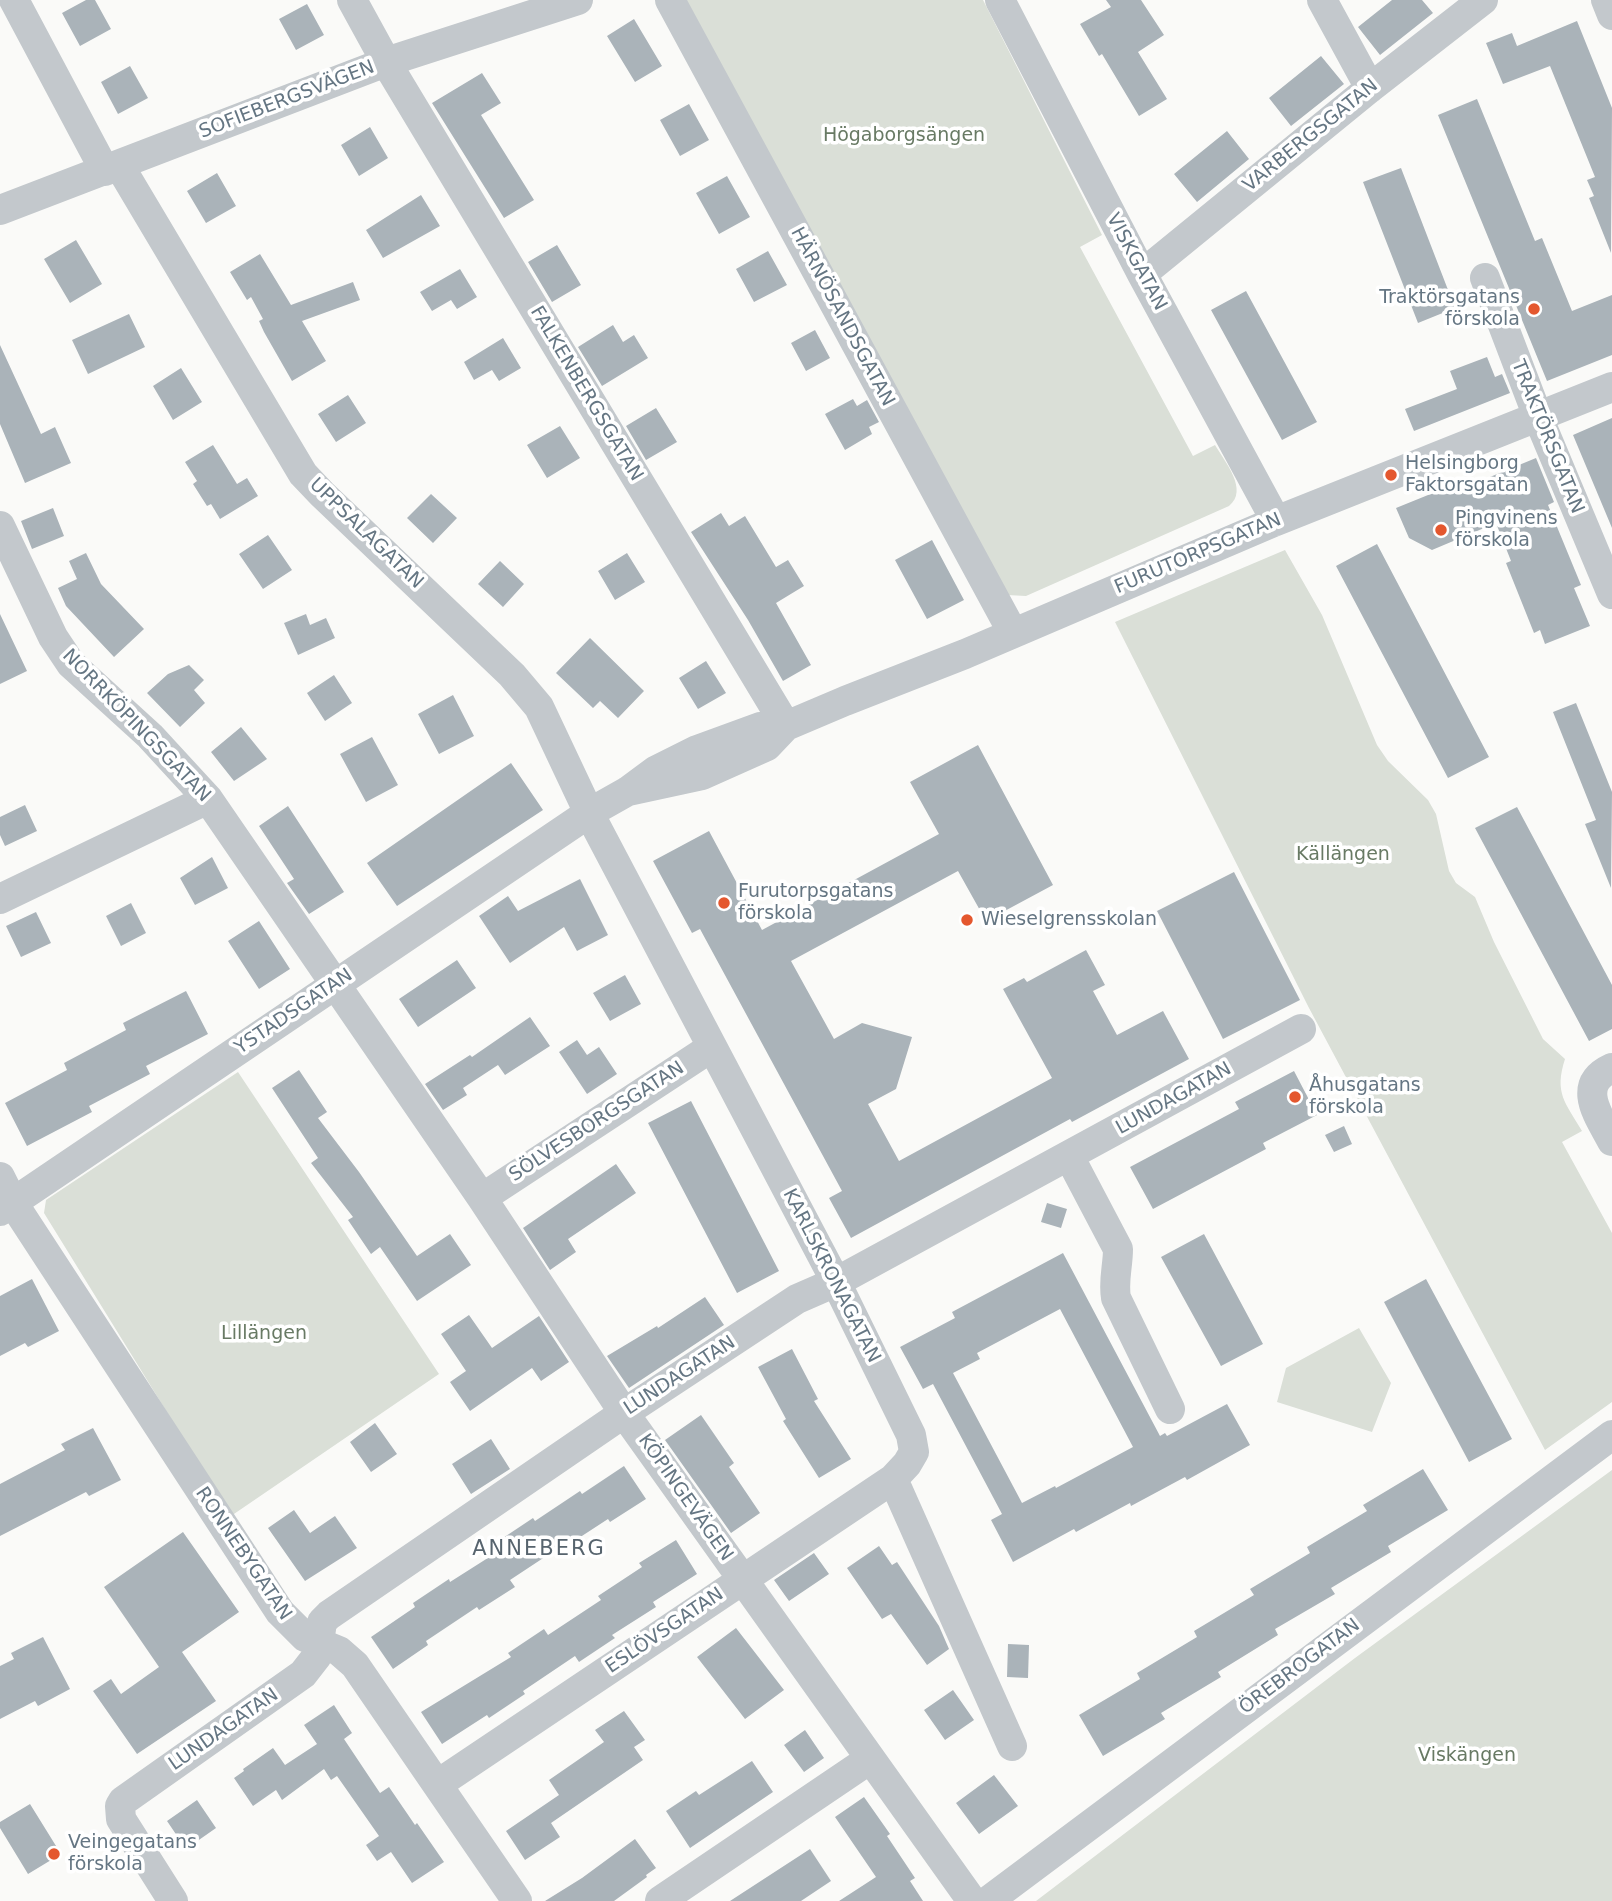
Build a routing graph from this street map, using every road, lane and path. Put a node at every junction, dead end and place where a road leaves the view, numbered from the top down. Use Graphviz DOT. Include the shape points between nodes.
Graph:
graph roads {
  1 [pos="14,0"];
  2 [pos="352,0"];
  3 [pos="578,0"];
  4 [pos="670,0"];
  5 [pos="1000,0"];
  6 [pos="1322,0"];
  7 [pos="1483,0"];
  8 [pos="1606,0"];
  9 [pos="1612,15"];
  10 [pos="386,62"];
  11 [pos="1370,88"];
  12 [pos="112,168"];
  13 [pos="0,210"];
  14 [pos="1142,274"];
  15 [pos="1485,278"];
  16 [pos="1612,387"];
  17 [pos="1538,417"];
  18 [pos="1276,521"];
  19 [pos="0,526"];
  20 [pos="1612,594"];
  21 [pos="1013,634"];
  22 [pos="786,726"];
  23 [pos="208,799"];
  24 [pos="589,813"];
  25 [pos="0,899"];
  26 [pos="336,985"];
  27 [pos="1301,1029"];
  28 [pos="712,1047"];
  29 [pos="1602,1078"];
  30 [pos="1612,1141"];
  31 [pos="1069,1156"];
  32 [pos="0,1177"];
  33 [pos="482,1198"];
  34 [pos="7,1207"];
  35 [pos="836,1282"];
  36 [pos="1170,1409"];
  37 [pos="624,1413"];
  38 [pos="1612,1435"];
  39 [pos="893,1479"];
  40 [pos="741,1579"];
  41 [pos="320,1644"];
  42 [pos="1012,1746"];
  43 [pos="870,1759"];
  44 [pos="438,1784"];
  45 [pos="173,1901"];
  46 [pos="517,1901"];
  47 [pos="660,1901"];
  48 [pos="972,1901"];
  49 [pos="988,1901"];
  1 -- 12 [label="street, UPPSALAGATAN"];
  2 -- 10 [label="street, FALKENBERGSGATAN"];
  3 -- 10 [label="street, SOFIEBERGSVÄGEN"];
  4 -- 21 [label="street, HÄRNÖSANDSGATAN"];
  5 -- 14 [label="street, VISKGATAN"];
  6 -- 11 [label="street"];
  7 -- 11 [label="street, VARBERGSGATAN"];
  8 -- 9 [label="street"];
  10 -- 12 [label="street, SOFIEBERGSVÄGEN"];
  10 -- 22 [label="street, FALKENBERGSGATAN"];
  11 -- 14 [label="street, VARBERGSGATAN"];
  12 -- 13 [label="street, SOFIEBERGSVÄGEN"];
  12 -- 24 [label="street, UPPSALAGATAN" via="303,474 512,675 539,707"];
  14 -- 18 [label="street, VISKGATAN"];
  15 -- 17 [label="street, TRAKTÖRSGATAN"];
  16 -- 17 [label="street, FURUTORPSGATAN"];
  17 -- 18 [label="street, FURUTORPSGATAN"];
  17 -- 20 [label="street, TRAKTÖRSGATAN"];
  18 -- 21 [label="street, FURUTORPSGATAN"];
  19 -- 23 [label="street, NORRKÖPINGSGATAN" via="53,637 71,664 150,736"];
  21 -- 22 [label="street, FURUTORPSGATAN"];
  22 -- 24 [label="street, FURUTORPSGATAN" via="766,746 702,775 628,791"];
  23 -- 25 [label="street"];
  23 -- 26 [label="street, NORRKÖPINGSGATAN"];
  24 -- 26 [label="street, YSTADSGATAN"];
  24 -- 28 [label="street, KARLSKRONAGATAN"];
  26 -- 33 [label="street, KÖPINGEVÄGEN"];
  26 -- 34 [label="street, YSTADSGATAN"];
  27 -- 31 [label="street, LUNDAGATAN"];
  28 -- 33 [label="street, SÖLVESBORGSGATAN"];
  28 -- 35 [label="street, KARLSKRONAGATAN"];
  29 -- 30 [label="street" via="1593,1105"];
  31 -- 35 [label="street, LUNDAGATAN"];
  31 -- 36 [label="street" via="1118,1249 1113,1281 1116,1298"];
  32 -- 34 [label="street, RONNEBYGATAN"];
  33 -- 37 [label="street, KÖPINGEVÄGEN"];
  34 -- 41 [label="street, RONNEBYGATAN" via="280,1612 295,1630"];
  35 -- 37 [label="street, LUNDAGATAN" via="797,1299"];
  35 -- 39 [label="street, KARLSKRONAGATAN" via="911,1435 914,1452"];
  37 -- 40 [label="street, KÖPINGEVÄGEN"];
  37 -- 41 [label="street, LUNDAGATAN" via="330,1615 322,1622"];
  38 -- 49 [label="street, ÖREBROGATAN"];
  39 -- 40 [label="street, ESLÖVSGATAN"];
  39 -- 42 [label="street"];
  40 -- 43 [label="street, KÖPINGEVÄGEN"];
  40 -- 44 [label="street, ESLÖVSGATAN"];
  41 -- 44 [label="street, RONNEBYGATAN" via="339,1651 355,1665"];
  41 -- 45 [label="street, LUNDAGATAN" via="303,1674 120,1806 121,1819"];
  43 -- 47 [label="street"];
  43 -- 48 [label="street, KÖPINGEVÄGEN"];
  44 -- 46 [label="street, RONNEBYGATAN"];
}
